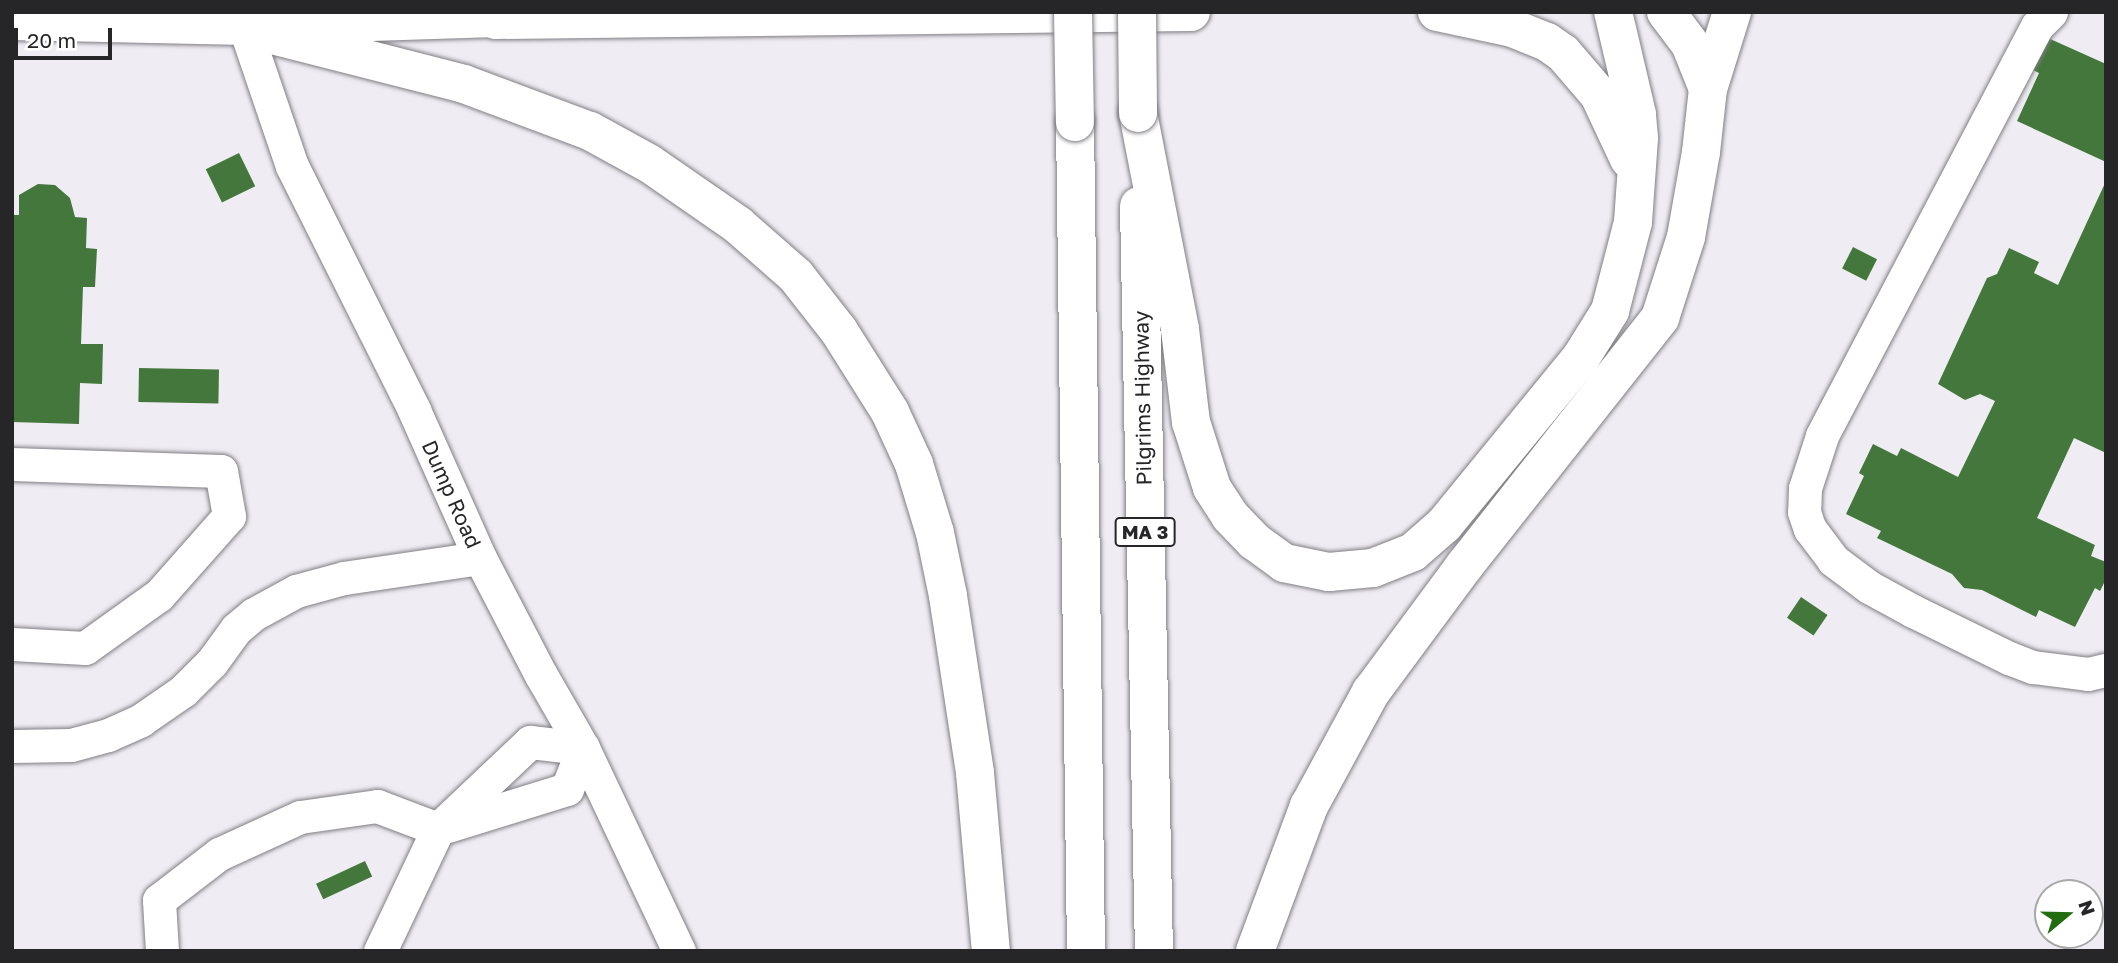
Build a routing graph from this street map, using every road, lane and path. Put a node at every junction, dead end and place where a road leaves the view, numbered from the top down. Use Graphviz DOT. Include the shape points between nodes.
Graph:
graph roads {
  1 [pos="299,12"];
  2 [pos="1073,12"];
  3 [pos="1137,12"];
  4 [pos="1191,12"];
  5 [pos="1437,12"];
  6 [pos="1613,12"];
  7 [pos="1666,12"];
  8 [pos="1732,12"];
  9 [pos="2051,12"];
  10 [pos="496,15"];
  11 [pos="698,15"];
  12 [pos="12,23"];
  13 [pos="245,28"];
  14 [pos="1708,89"];
  15 [pos="1138,113"];
  16 [pos="1635,189"];
  17 [pos="12,464"];
  18 [pos="480,558"];
  19 [pos="12,644"];
  20 [pos="2106,670"];
  21 [pos="12,746"];
  22 [pos="583,748"];
  23 [pos="438,829"];
  24 [pos="162,951"];
  25 [pos="380,951"];
  26 [pos="679,951"];
  27 [pos="990,951"];
  28 [pos="1086,951"];
  29 [pos="1154,951"];
  30 [pos="1255,951"];
  1 -- 13 [label="main road"];
  2 -- 28 [label="main road, bridge"];
  3 -- 15 [label="main road, Pilgrims Highway / MA 3, bridge"];
  4 -- 11 [label="main road"];
  5 -- 16 [label="main road" via="1512,28 1563,53 1611,115 1629,158"];
  6 -- 16 [label="main road" via="1637,114"];
  7 -- 14 [label="main road" via="1690,44"];
  8 -- 14 [label="main road"];
  9 -- 20 [label="street" via="2037,26 1822,436 1805,488 1804,512 1810,529 1833,560 1913,611 2033,667 2088,674"];
  10 -- 11 [label="main road"];
  10 -- 13 [label="street"];
  12 -- 13 [label="street"];
  13 -- 18 [label="street, Dump Road" via="292,166 414,410"];
  13 -- 27 [label="main road" via="464,84 590,131 650,164 738,225 796,276 839,331 890,412 914,464 935,533 975,773"];
  14 -- 30 [label="main road" via="1686,237 1660,318 1371,692 1309,806"];
  15 -- 16 [label="main road" via="1180,329 1191,422 1206,474 1230,516 1254,541 1284,563 1306,569 1353,571 1394,561 1429,539 1452,515 1601,327 1633,222"];
  15 -- 29 [label="main road, Pilgrims Highway / MA 3"];
  17 -- 19 [label="street" via="221,471 229,516 159,595 85,648"];
  18 -- 21 [label="street" via="344,578 296,591 236,629 183,691 148,716 90,741"];
  18 -- 22 [label="street, Dump Road"];
  22 -- 23 [label="street" via="567,789"];
  22 -- 23 [label="street" via="530,742"];
  22 -- 26 [label="street, Dump Road"];
  23 -- 24 [label="street" via="377,806 300,817 219,855 159,900"];
  23 -- 25 [label="street"];
}
